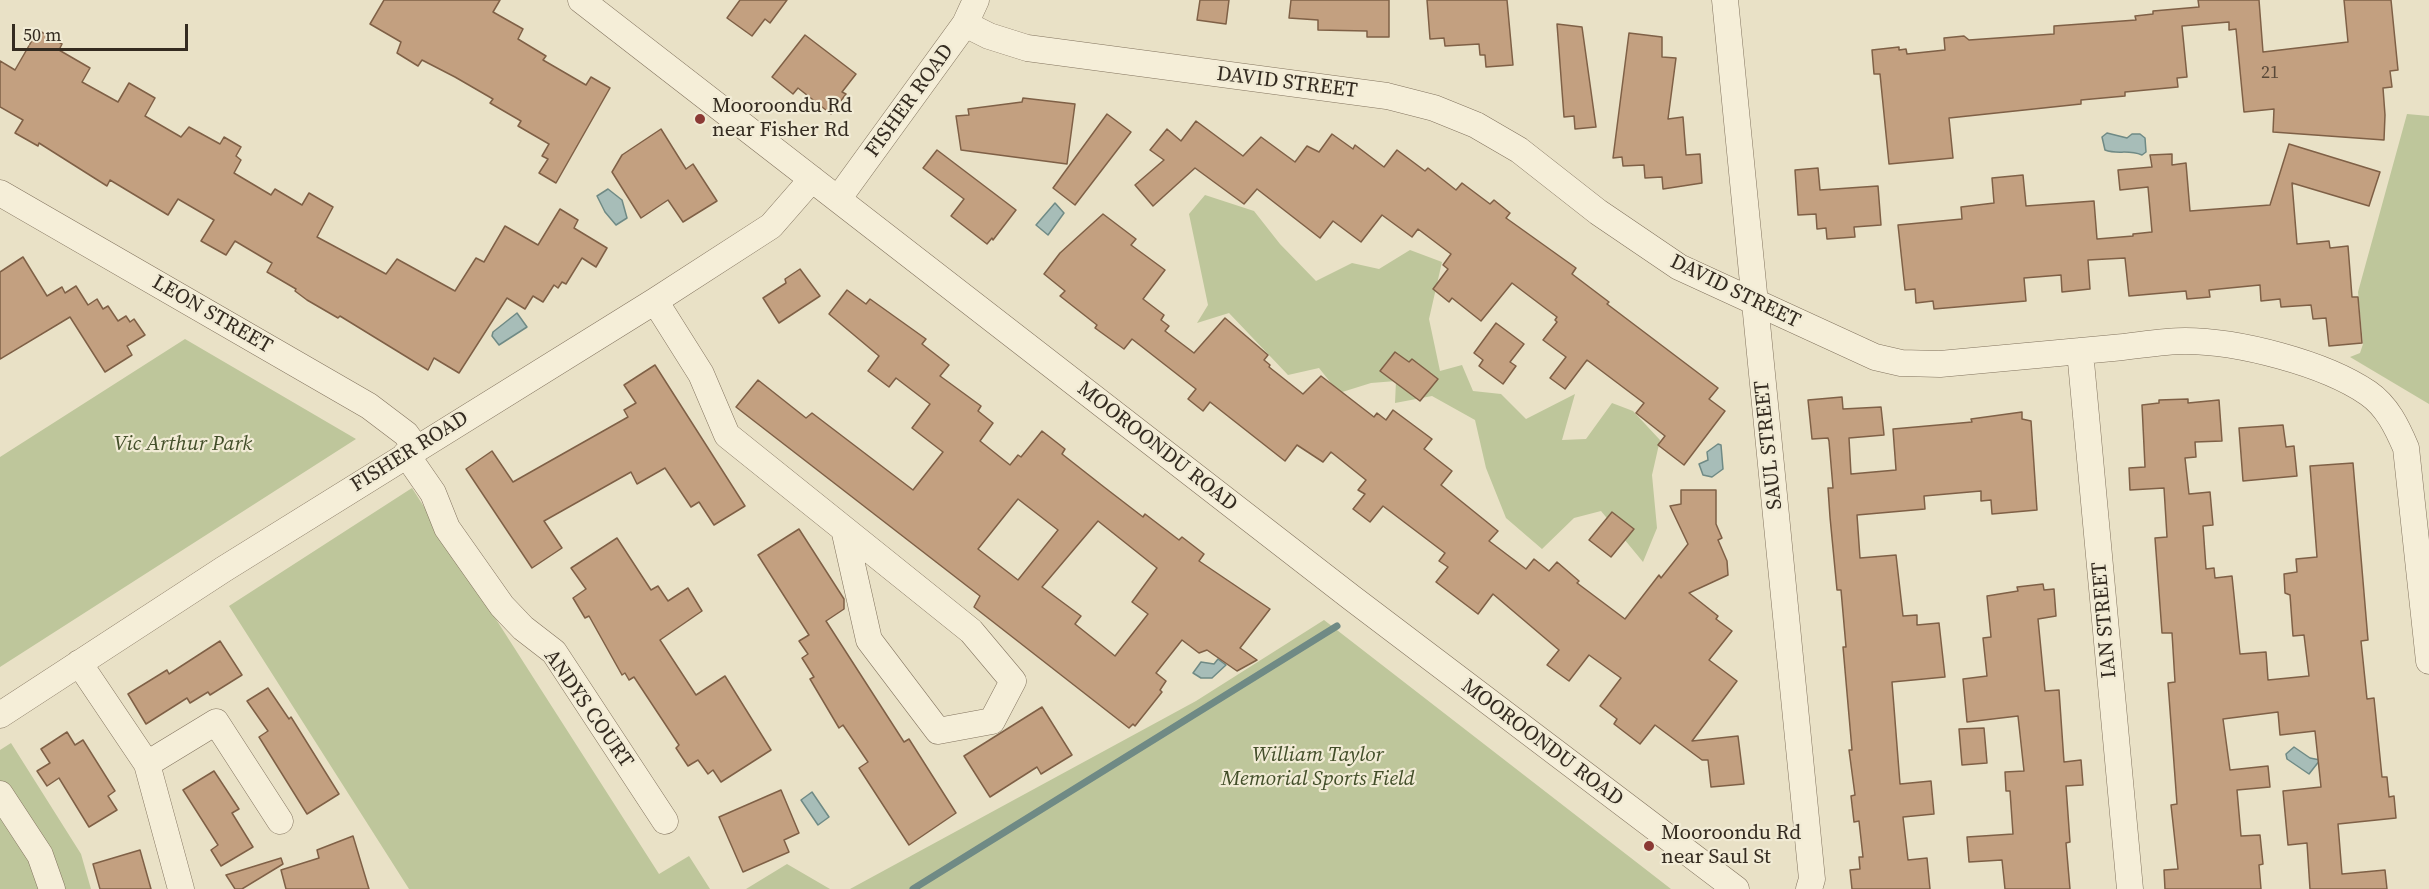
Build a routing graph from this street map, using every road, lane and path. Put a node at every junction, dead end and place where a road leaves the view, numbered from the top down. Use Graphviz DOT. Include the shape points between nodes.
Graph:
graph roads {
  1 [pos="581,0"];
  2 [pos="976,0"];
  3 [pos="1725,0"];
  4 [pos="965,24"];
  5 [pos="812,179"];
  6 [pos="838,199"];
  7 [pos="4,201"];
  8 [pos="655,301"];
  9 [pos="1755,304"];
  10 [pos="2079,351"];
  11 [pos="411,451"];
  12 [pos="844,529"];
  13 [pos="2429,661"];
  14 [pos="80,663"];
  15 [pos="0,715"];
  16 [pos="147,764"];
  17 [pos="0,794"];
  18 [pos="280,821"];
  19 [pos="664,821"];
  20 [pos="51,889"];
  21 [pos="181,889"];
  22 [pos="1736,889"];
  23 [pos="1809,889"];
  24 [pos="2130,889"];
  1 -- 5 [label="street, MOOROONDU ROAD"];
  2 -- 4 [label="street, FISHER ROAD"];
  3 -- 9 [label="street, SAUL STREET"];
  4 -- 6 [label="street, FISHER ROAD"];
  4 -- 9 [label="street, DAVID STREET" via="1027,48 1387,96 1434,108 1476,125 1519,150 1598,212 1678,267"];
  5 -- 6 [label="street, MOOROONDU ROAD"];
  5 -- 8 [label="street, FISHER ROAD" via="771,226"];
  6 -- 22 [label="street, MOOROONDU ROAD" via="1352,598"];
  7 -- 11 [label="street, LEON STREET" via="369,406 406,434"];
  8 -- 11 [label="street, FISHER ROAD"];
  8 -- 12 [label="street" via="701,374 727,435"];
  9 -- 10 [label="street, DAVID STREET" via="1875,357 1901,363 1940,364"];
  9 -- 23 [label="street, SAUL STREET" via="1812,879"];
  10 -- 13 [label="street, DAVID STREET" via="2185,341 2234,344 2290,359 2368,393 2391,418 2406,448"];
  10 -- 24 [label="street, IAN STREET"];
  11 -- 14 [label="street, FISHER ROAD"];
  11 -- 19 [label="street, ANDYS COURT" via="447,528 502,606 554,652"];
  12 -- 12 [label="street" via="971,631 1013,681 992,721 938,731 869,640"];
  14 -- 15 [label="street, FISHER ROAD"];
  14 -- 16 [label="street"];
  16 -- 18 [label="street" via="216,722"];
  16 -- 21 [label="street"];
  17 -- 20 [label="street" via="40,855"];
}
